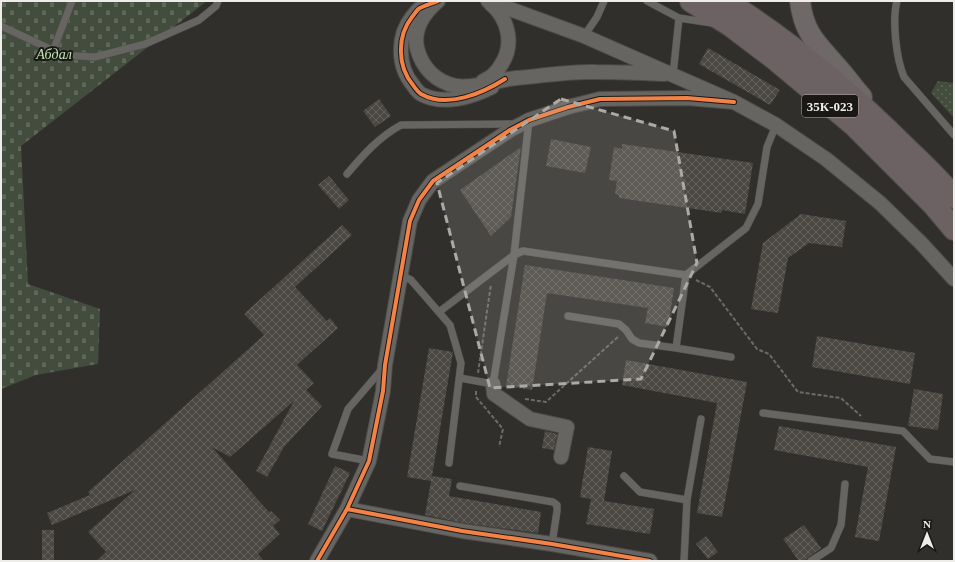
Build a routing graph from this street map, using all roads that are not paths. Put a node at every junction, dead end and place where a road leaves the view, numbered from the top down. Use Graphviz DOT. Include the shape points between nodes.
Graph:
graph roads {
  1 [pos="72,1"];
  2 [pos="218,1"];
  3 [pos="438,1"];
  4 [pos="487,1"];
  5 [pos="604,1"];
  6 [pos="647,1"];
  7 [pos="725,1"];
  8 [pos="800,1"];
  9 [pos="897,1"];
  10 [pos="685,10"];
  11 [pos="1,26"];
  12 [pos="584,36"];
  13 [pos="52,51"];
  14 [pos="673,75"];
  15 [pos="505,79"];
  16 [pos="473,85"];
  17 [pos="734,102"];
  18 [pos="525,122"];
  19 [pos="776,125"];
  20 [pos="888,130"];
  21 [pos="954,135"];
  22 [pos="347,174"];
  23 [pos="951,191"];
  24 [pos="954,228"];
  25 [pos="514,255"];
  26 [pos="401,275"];
  27 [pos="686,275"];
  28 [pos="954,279"];
  29 [pos="439,312"];
  30 [pos="568,316"];
  31 [pos="676,348"];
  32 [pos="731,357"];
  33 [pos="385,365"];
  34 [pos="460,378"];
  35 [pos="494,389"];
  36 [pos="762,413"];
  37 [pos="701,419"];
  38 [pos="561,457"];
  39 [pos="369,461"];
  40 [pos="954,462"];
  41 [pos="449,463"];
  42 [pos="624,476"];
  43 [pos="845,484"];
  44 [pos="460,486"];
  45 [pos="687,500"];
  46 [pos="347,509"];
  47 [pos="552,544"];
  48 [pos="317,561"];
  49 [pos="650,561"];
  50 [pos="684,561"];
  51 [pos="811,561"];
  1 -- 13 [label="lane"];
  2 -- 13 [label="lane" via="216,6 199,20 145,44 95,57 63,56"];
  3 -- 15 [label="street" via="419,8 407,23 401,42 403,67 408,79 420,94 438,99 459,99 492,88"];
  3 -- 16 [label="street" via="426,12 418,26 416,42 420,58 428,72 441,81 457,86"];
  4 -- 12 [label="street"];
  4 -- 16 [label="street" via="497,9 505,21 509,34 508,48 496,72 486,80"];
  5 -- 12 [label="lane"];
  6 -- 10 [label="lane"];
  7 -- 20 [label="main road, 35К-023" via="816,66"];
  8 -- 20 [label="main road" via="806,26 815,43"];
  9 -- 21 [label="lane" via="894,11 895,30 901,70 904,77"];
  10 -- 14 [label="lane"];
  10 -- 24 [label="main road, 35К-023" via="730,25 775,59 854,125"];
  11 -- 13 [label="lane"];
  12 -- 14 [label="street"];
  14 -- 15 [label="street" via="593,72"];
  14 -- 17 [label="street"];
  15 -- 16 [label="street"];
  17 -- 18 [label="street" via="687,98 600,99"];
  17 -- 19 [label="street"];
  18 -- 22 [label="lane" via="401,125 370,148"];
  18 -- 25 [label="lane"];
  18 -- 26 [label="street" via="433,181 419,200 410,221"];
  19 -- 27 [label="lane" via="767,147 758,204 746,228"];
  19 -- 28 [label="street" via="826,159 880,203"];
  20 -- 23 [label="main road, 35К-023"];
  25 -- 27 [label="lane" via="523,251"];
  25 -- 29 [label="lane"];
  25 -- 35 [label="lane"];
  26 -- 29 [label="lane" via="411,280"];
  26 -- 33 [label="street"];
  27 -- 31 [label="lane"];
  29 -- 34 [label="lane" via="450,325 461,363"];
  30 -- 31 [label="lane" via="619,324 639,343"];
  31 -- 32 [label="lane"];
  33 -- 39 [label="street" via="383,390"];
  33 -- 39 [label="lane" via="348,409 332,454"];
  34 -- 35 [label="lane"];
  34 -- 41 [label="lane"];
  35 -- 38 [label="street" via="530,419 567,426"];
  36 -- 40 [label="lane" via="904,431 930,459"];
  37 -- 45 [label="lane"];
  39 -- 46 [label="street"];
  42 -- 45 [label="lane" via="640,492"];
  43 -- 51 [label="lane" via="841,525 831,548"];
  44 -- 47 [label="lane" via="553,502 557,511"];
  45 -- 50 [label="lane"];
  46 -- 47 [label="street" via="462,531"];
  46 -- 48 [label="street"];
  47 -- 49 [label="street"];
}
